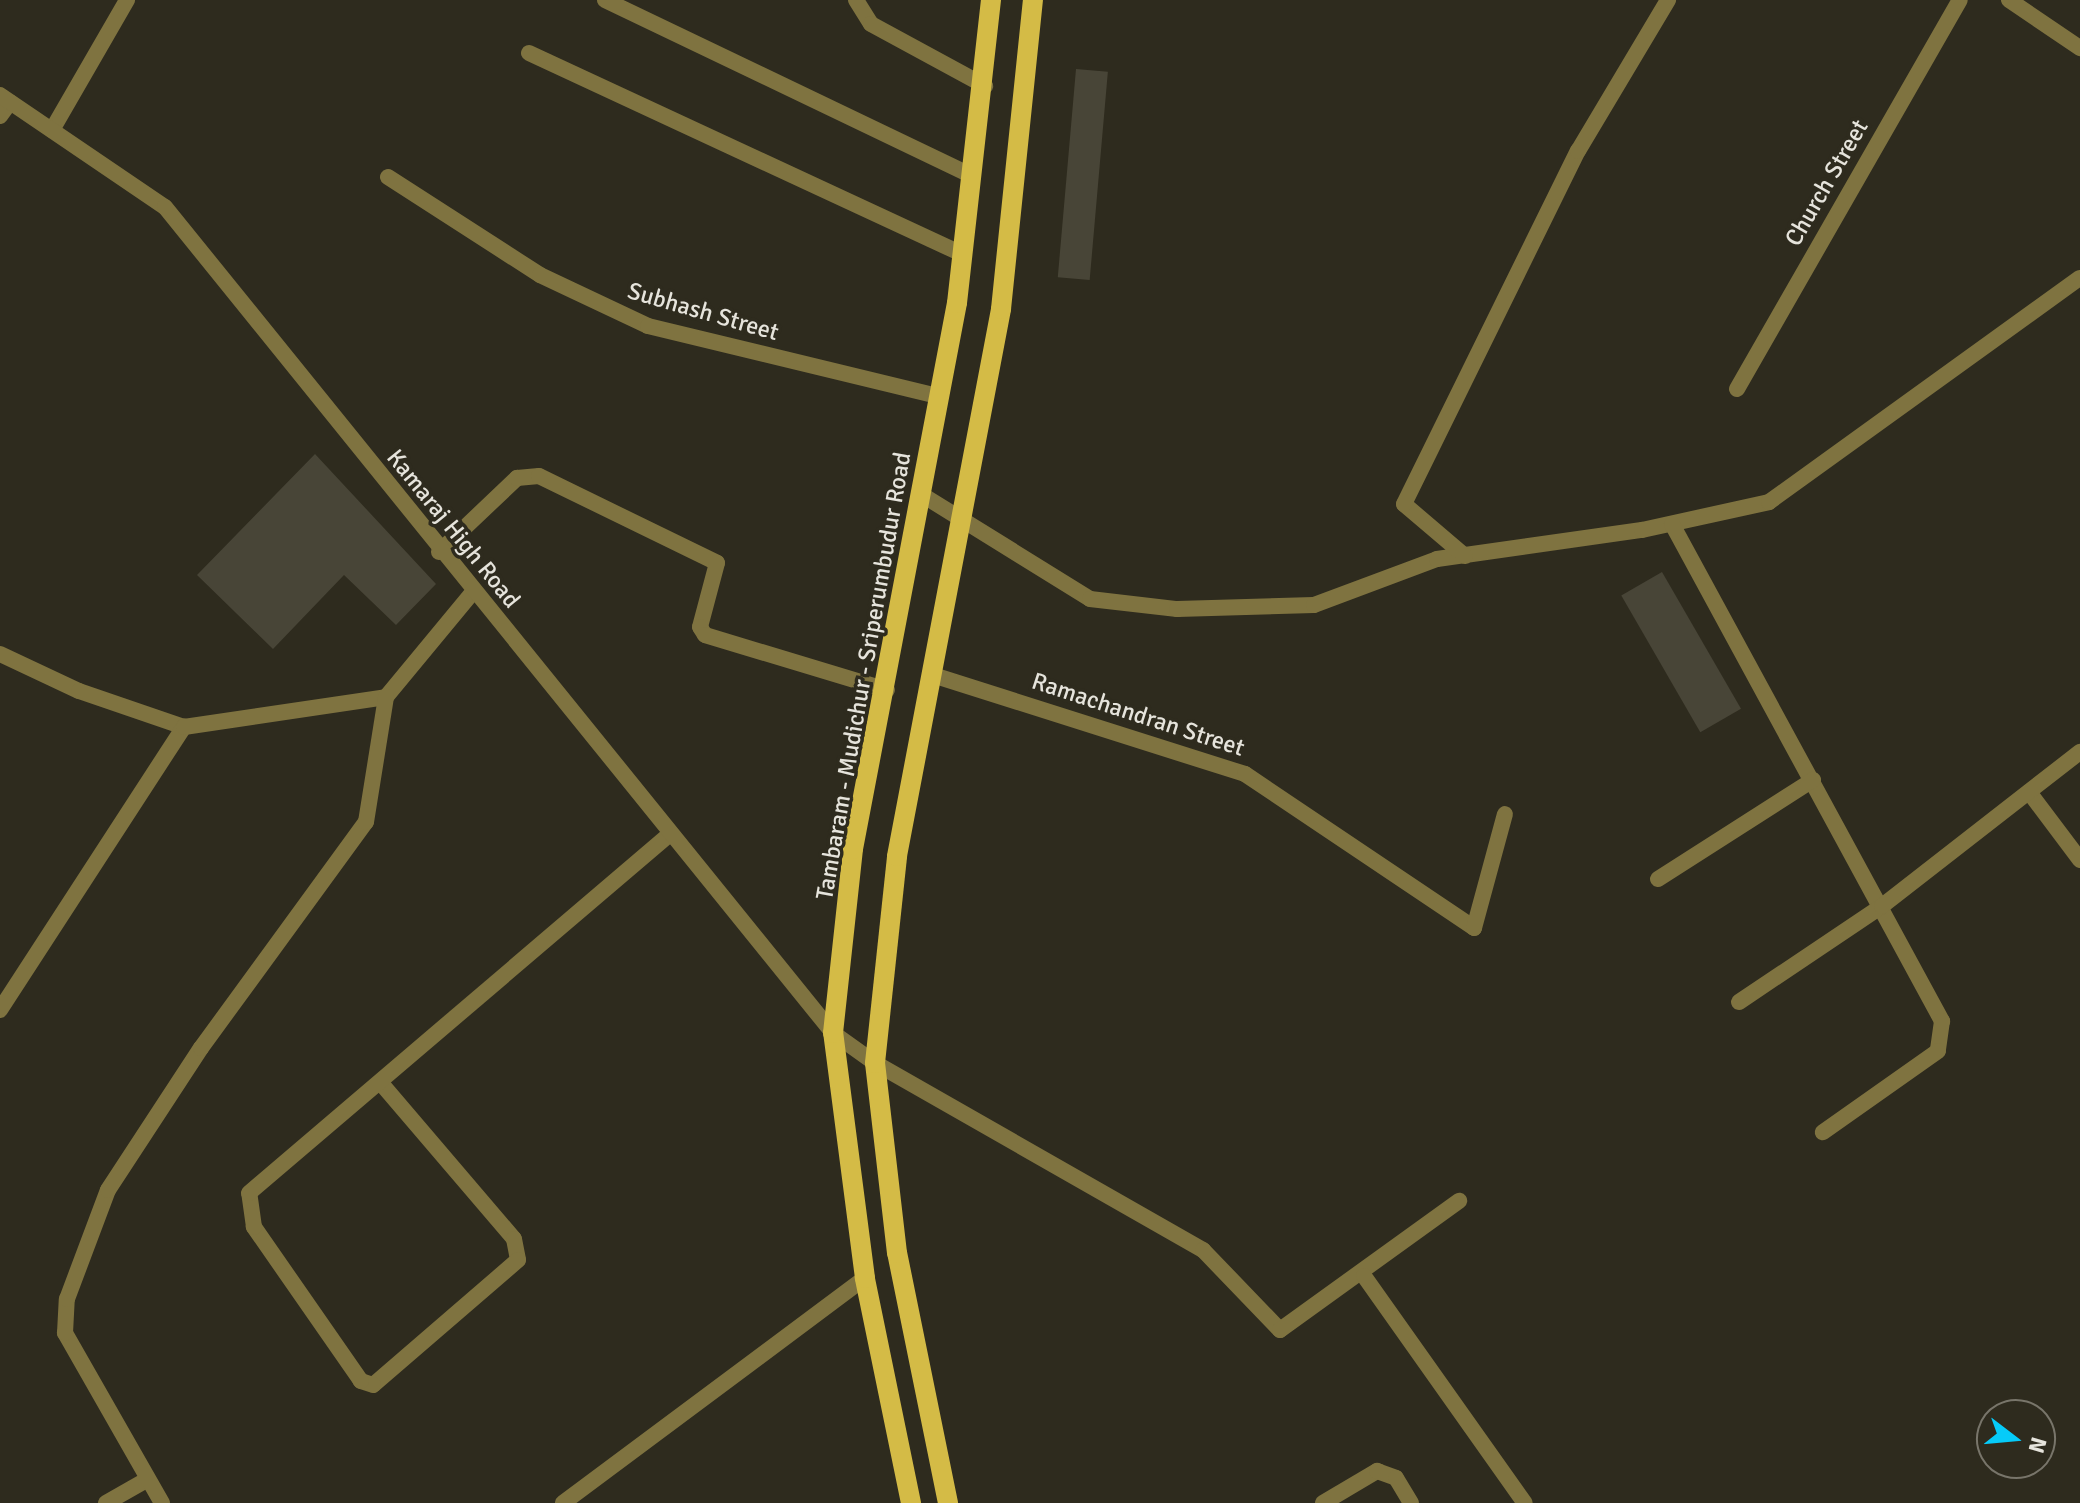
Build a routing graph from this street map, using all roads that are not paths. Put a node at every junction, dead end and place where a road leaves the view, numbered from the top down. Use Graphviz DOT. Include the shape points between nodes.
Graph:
graph roads {
  1 [pos="127,0"];
  2 [pos="605,0"];
  3 [pos="856,0"];
  4 [pos="991,0"];
  5 [pos="1033,0"];
  6 [pos="1668,0"];
  7 [pos="1960,0"];
  8 [pos="2009,0"];
  9 [pos="2080,48"];
  10 [pos="529,53"];
  11 [pos="985,86"];
  12 [pos="3,104"];
  13 [pos="52,130"];
  14 [pos="973,176"];
  15 [pos="388,177"];
  16 [pos="962,254"];
  17 [pos="2080,278"];
  18 [pos="1737,389"];
  19 [pos="941,397"];
  20 [pos="924,496"];
  21 [pos="965,521"];
  22 [pos="1672,524"];
  23 [pos="439,552"];
  24 [pos="1465,556"];
  25 [pos="472,593"];
  26 [pos="0,654"];
  27 [pos="936,676"];
  28 [pos="887,690"];
  29 [pos="386,697"];
  30 [pos="184,727"];
  31 [pos="2080,752"];
  32 [pos="1813,780"];
  33 [pos="2029,792"];
  34 [pos="1505,814"];
  35 [pos="670,834"];
  36 [pos="2080,860"];
  37 [pos="1658,879"];
  38 [pos="1882,906"];
  39 [pos="1739,1002"];
  40 [pos="0,1010"];
  41 [pos="833,1033"];
  42 [pos="875,1063"];
  43 [pos="380,1082"];
  44 [pos="1823,1132"];
  45 [pos="1459,1201"];
  46 [pos="1364,1276"];
  47 [pos="865,1278"];
  48 [pos="148,1479"];
  49 [pos="106,1503"];
  50 [pos="162,1503"];
  51 [pos="563,1503"];
  52 [pos="911,1503"];
  53 [pos="948,1503"];
  54 [pos="1323,1503"];
  55 [pos="1411,1503"];
  56 [pos="1525,1503"];
  1 -- 13 [label="street"];
  2 -- 14 [label="street"];
  3 -- 11 [label="street" via="871,24"];
  4 -- 11 [label="main road, Tambaram - Mudichur - Sriperumbudur Road"];
  5 -- 21 [label="main road" via="1001,309"];
  6 -- 24 [label="street" via="1578,151 1404,504"];
  7 -- 18 [label="street, Church Street"];
  8 -- 9 [label="street"];
  10 -- 16 [label="street"];
  11 -- 14 [label="main road, Tambaram - Mudichur - Sriperumbudur Road"];
  12 -- 13 [label="street, Kamaraj High Road"];
  13 -- 23 [label="street, Kamaraj High Road" via="165,207"];
  14 -- 16 [label="main road, Tambaram - Mudichur - Sriperumbudur Road"];
  15 -- 19 [label="street, Subhash Street" via="540,275 648,326"];
  16 -- 19 [label="main road, Tambaram - Mudichur - Sriperumbudur Road"];
  17 -- 22 [label="street" via="1769,502"];
  19 -- 20 [label="main road, Tambaram - Mudichur - Sriperumbudur Road"];
  20 -- 21 [label="street"];
  20 -- 28 [label="main road, Tambaram - Mudichur - Sriperumbudur Road"];
  21 -- 24 [label="street" via="1090,599 1177,609 1314,605 1437,559"];
  21 -- 27 [label="main road"];
  22 -- 24 [label="street"];
  22 -- 32 [label="street"];
  23 -- 25 [label="street, Kamaraj High Road"];
  23 -- 28 [label="street" via="517,478 539,476 717,563 700,627 705,635"];
  25 -- 29 [label="street"];
  25 -- 35 [label="street, Kamaraj High Road"];
  26 -- 30 [label="street" via="79,691"];
  27 -- 34 [label="street, Ramachandran Street" via="1245,774 1474,928"];
  27 -- 42 [label="main road" via="897,856"];
  28 -- 41 [label="main road, Tambaram - Mudichur - Sriperumbudur Road" via="853,849"];
  29 -- 30 [label="street"];
  29 -- 48 [label="street" via="366,822 201,1048 108,1190 78,1261 65,1333"];
  30 -- 40 [label="street"];
  31 -- 33 [label="street"];
  32 -- 37 [label="street"];
  32 -- 38 [label="street"];
  33 -- 36 [label="street"];
  33 -- 38 [label="street"];
  35 -- 41 [label="street, Kamaraj High Road"];
  35 -- 43 [label="street"];
  38 -- 39 [label="street"];
  38 -- 44 [label="street" via="1939,1011 1938,1051"];
  41 -- 42 [label="street, Kamaraj High Road"];
  41 -- 47 [label="main road, Tambaram - Mudichur - Sriperumbudur Road"];
  42 -- 46 [label="street, Kamaraj High Road" via="1203,1250 1280,1330"];
  42 -- 53 [label="main road" via="897,1253"];
  43 -- 43 [label="street" via="262,1179 248,1208 361,1381 373,1385 518,1260 514,1239"];
  45 -- 46 [label="street"];
  46 -- 56 [label="street"];
  47 -- 51 [label="street"];
  47 -- 52 [label="main road, Tambaram - Mudichur - Sriperumbudur Road"];
  48 -- 49 [label="street"];
  48 -- 50 [label="street"];
  54 -- 55 [label="street" via="1377,1471 1396,1478"];
}
